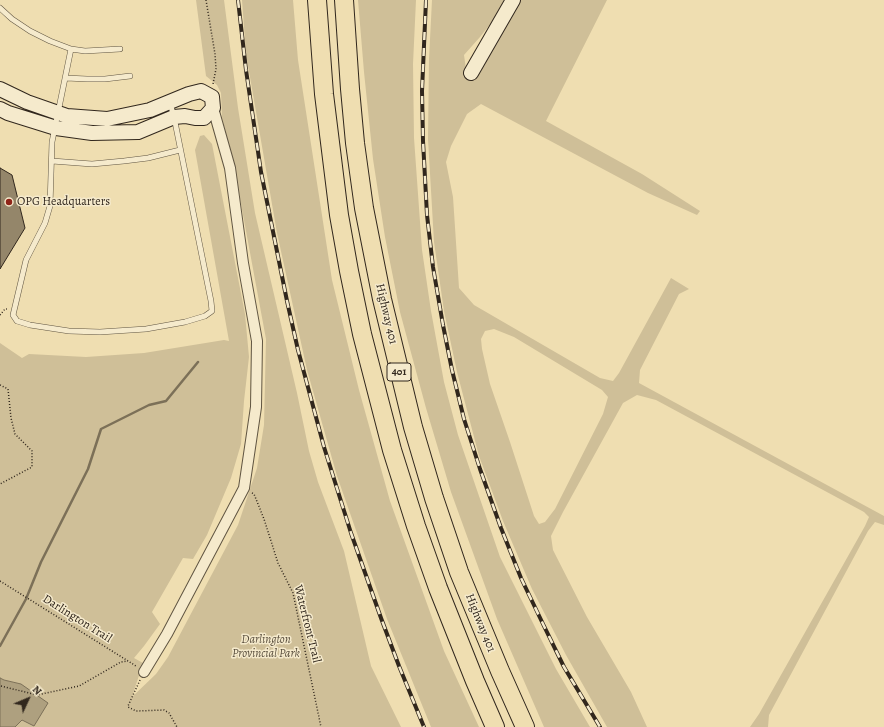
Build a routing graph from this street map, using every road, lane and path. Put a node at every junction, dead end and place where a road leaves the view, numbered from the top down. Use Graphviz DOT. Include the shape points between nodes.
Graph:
graph roads {
  1 [pos="206,0"];
  2 [pos="317,0"];
  3 [pos="344,0"];
  4 [pos="513,0"];
  5 [pos="0,8"];
  6 [pos="72,49"];
  7 [pos="120,49"];
  8 [pos="471,73"];
  9 [pos="130,76"];
  10 [pos="66,78"];
  11 [pos="0,89"];
  12 [pos="209,95"];
  13 [pos="170,102"];
  14 [pos="213,108"];
  15 [pos="0,109"];
  16 [pos="58,113"];
  17 [pos="174,117"];
  18 [pos="56,128"];
  19 [pos="180,150"];
  20 [pos="52,161"];
  21 [pos="0,385"];
  22 [pos="0,484"];
  23 [pos="244,488"];
  24 [pos="0,581"];
  25 [pos="128,661"];
  26 [pos="144,672"];
  27 [pos="1,686"];
  28 [pos="177,727"];
  29 [pos="322,727"];
  30 [pos="495,727"];
  31 [pos="525,727"];
  1 -- 12 [label="path" via="216,69"];
  2 -- 30 [label="highway, 401" via="324,94 339,216 362,334 392,450 416,526 449,617"];
  3 -- 31 [label="highway, Highway 401 / 401" via="355,143 364,208 382,299 413,427 459,572"];
  4 -- 8 [label="street"];
  5 -- 6 [label="lane" via="30,31"];
  6 -- 7 [label="lane"];
  6 -- 10 [label="lane"];
  9 -- 10 [label="lane" via="105,79"];
  10 -- 16 [label="lane"];
  11 -- 16 [label="street"];
  12 -- 13 [label="street" via="201,91"];
  12 -- 14 [label="street" via="212,97"];
  13 -- 16 [label="street" via="150,110 107,119"];
  13 -- 17 [label="lane"];
  14 -- 17 [label="street" via="204,118"];
  14 -- 23 [label="street" via="230,168 257,341 256,407"];
  15 -- 18 [label="street"];
  16 -- 18 [label="lane"];
  17 -- 18 [label="street" via="138,132 92,133"];
  17 -- 19 [label="lane"];
  18 -- 20 [label="lane" via="52,142"];
  19 -- 20 [label="lane" via="148,158 92,164"];
  19 -- 20 [label="lane" via="212,311 185,322 146,329 100,332 68,330 17,322 13,315 26,260 45,223 50,206"];
  21 -- 22 [label="path" via="8,389 14,434 32,452 32,466"];
  23 -- 26 [label="street" via="167,634"];
  23 -- 29 [label="path, Waterfront Trail" via="254,494 278,563 293,593"];
  24 -- 25 [label="path, Darlington Trail"];
  25 -- 26 [label="path, Darlington Trail"];
  25 -- 27 [label="path" via="121,662 79,686 37,695"];
  26 -- 28 [label="path" via="128,708 136,711 164,710 169,713"];
}
